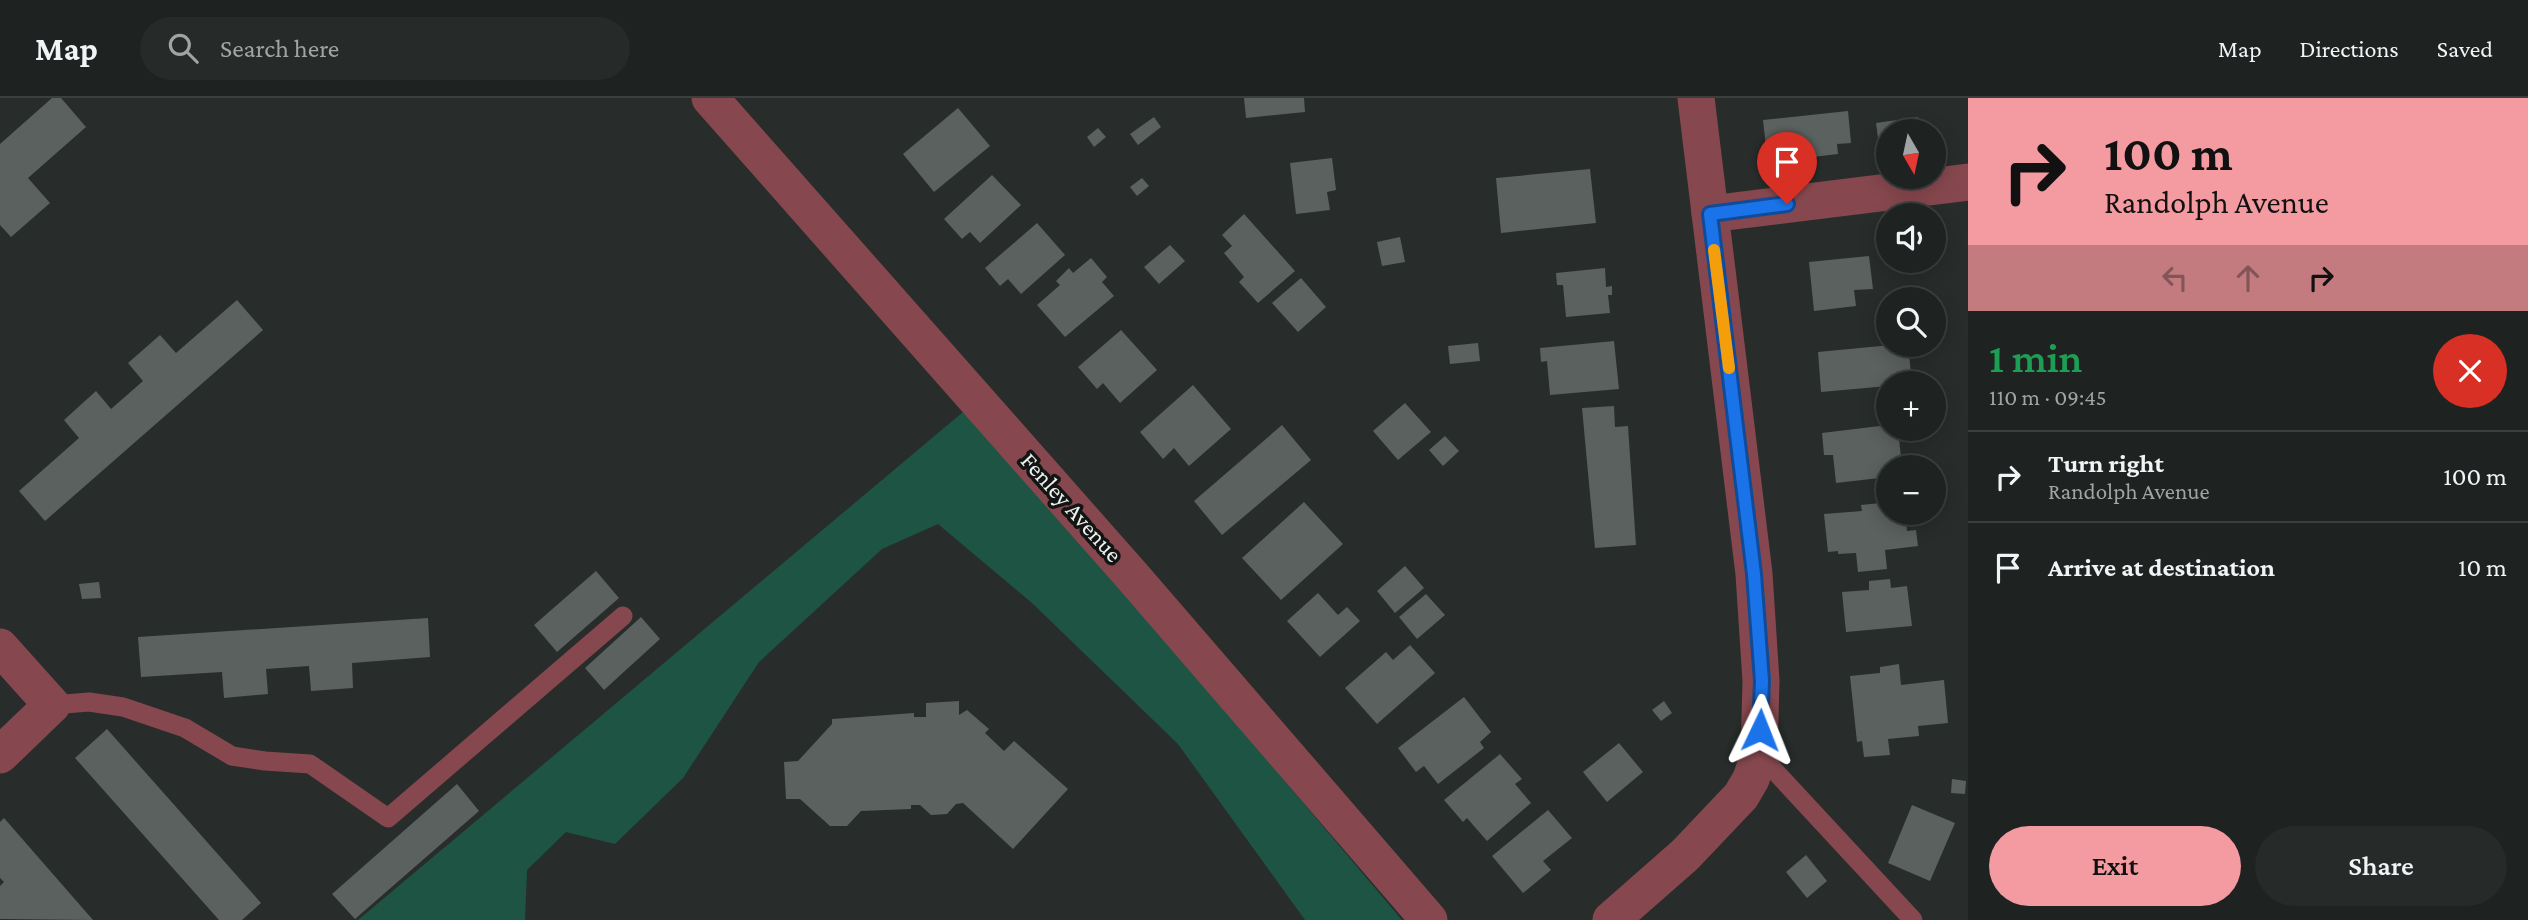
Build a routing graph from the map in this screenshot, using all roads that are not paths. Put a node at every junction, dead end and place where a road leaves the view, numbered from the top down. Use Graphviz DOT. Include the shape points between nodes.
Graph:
graph roads {
  1 [pos="710,98"];
  2 [pos="1696,98"];
  3 [pos="1968,182"];
  4 [pos="1710,214"];
  5 [pos="623,616"];
  6 [pos="0,647"];
  7 [pos="52,705"];
  8 [pos="1759,754"];
  9 [pos="0,755"];
  10 [pos="1429,920"];
  11 [pos="1611,920"];
  12 [pos="1913,920"];
  1 -- 10 [label="street, Fenley Avenue"];
  2 -- 4 [label="street"];
  3 -- 4 [label="street"];
  4 -- 8 [label="street" via="1754,574 1762,681"];
  5 -- 7 [label="lane" via="388,818 310,764 232,756 185,728 123,706 89,702"];
  6 -- 7 [label="street"];
  7 -- 9 [label="street"];
  8 -- 11 [label="street" via="1741,796 1685,855"];
  8 -- 12 [label="lane"];
}
